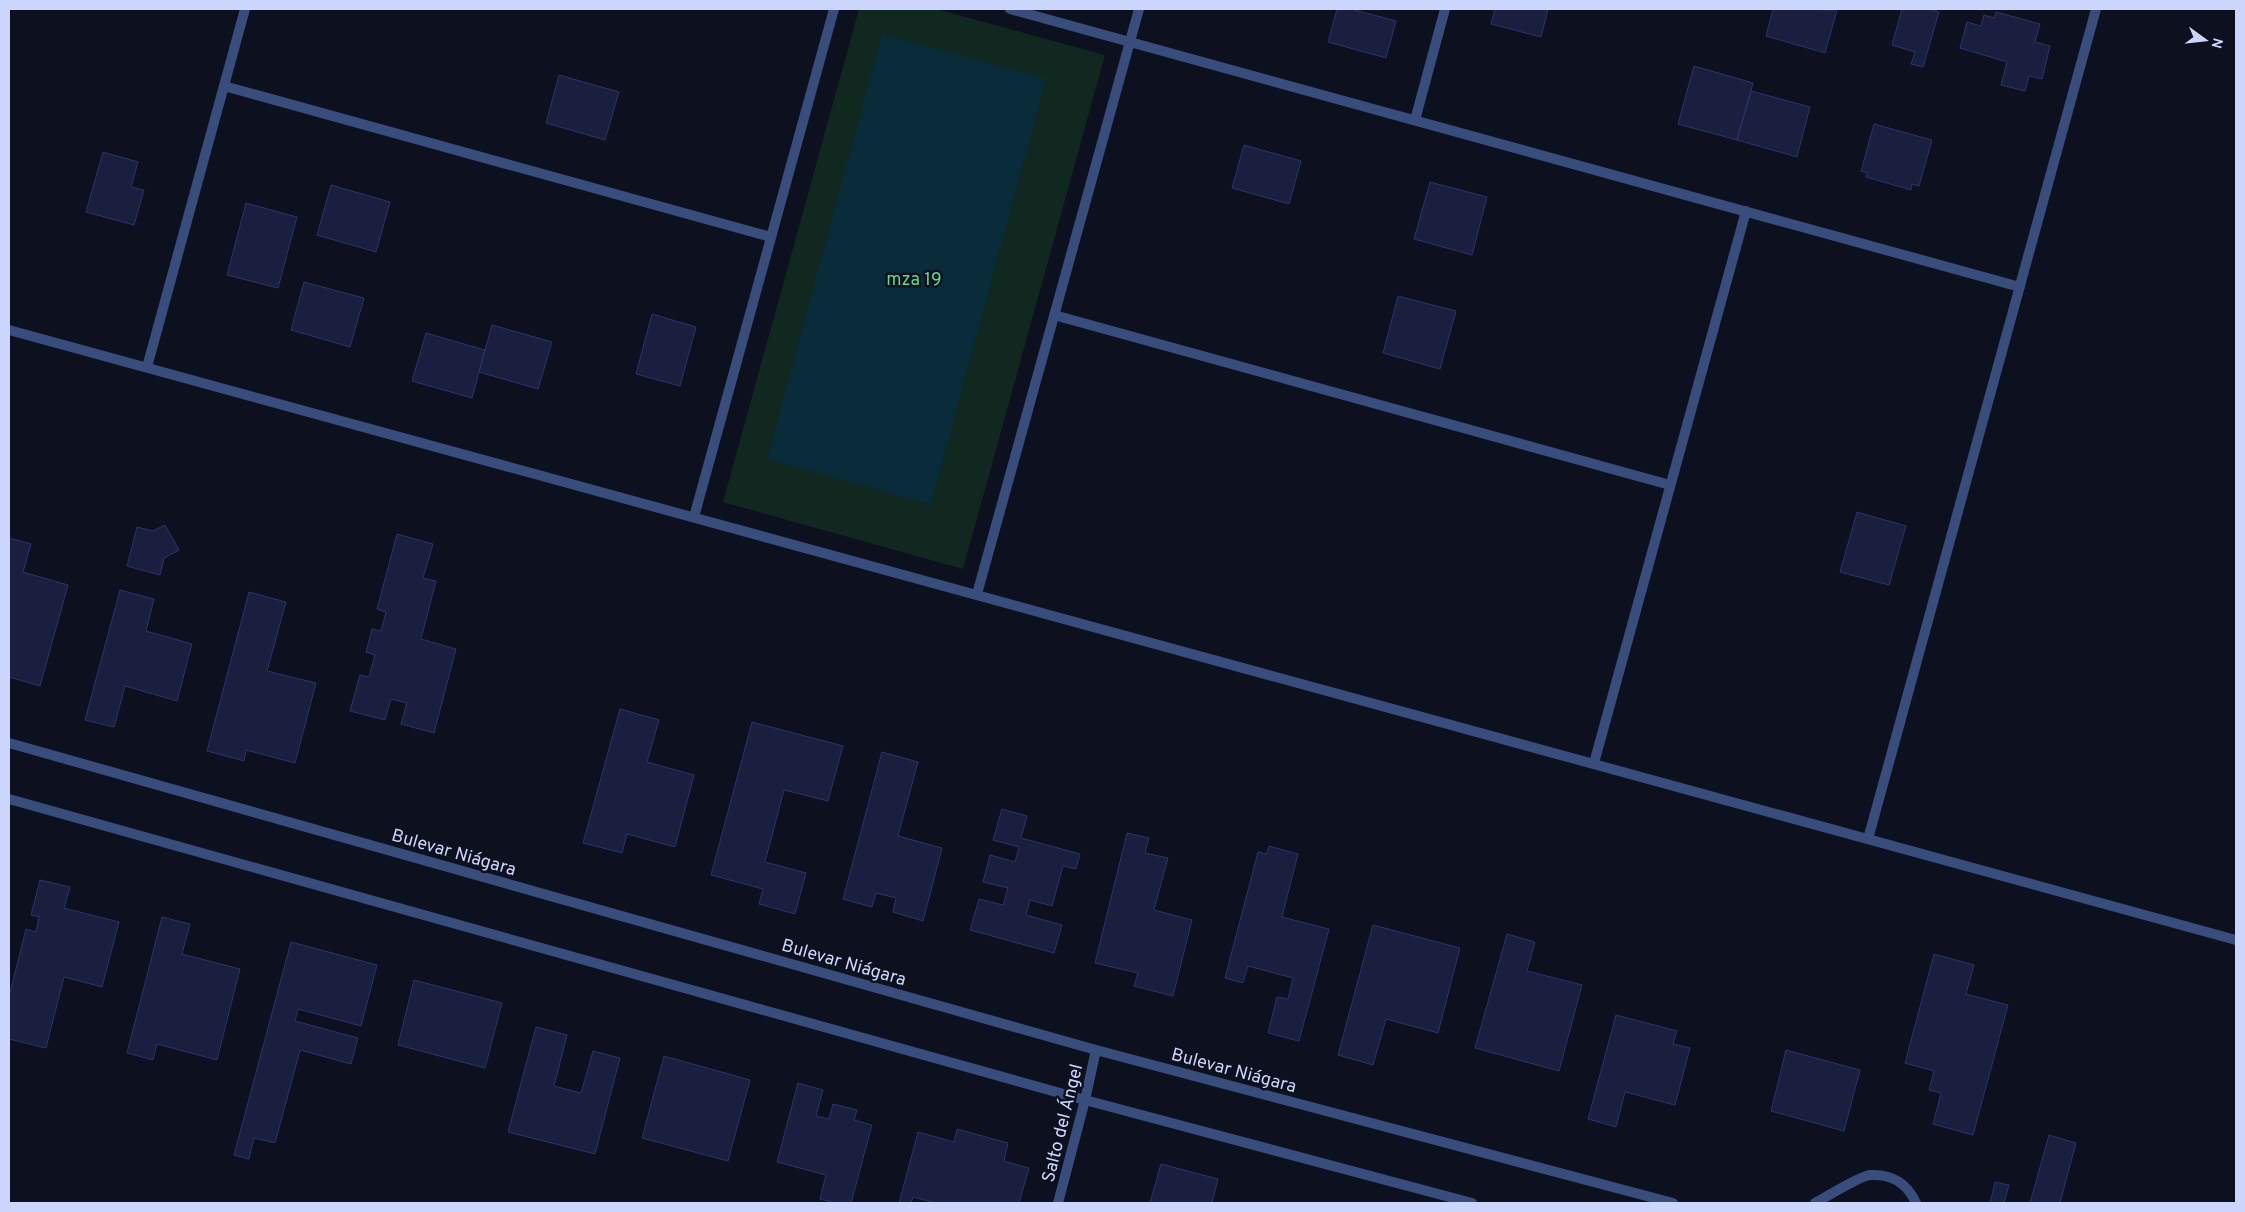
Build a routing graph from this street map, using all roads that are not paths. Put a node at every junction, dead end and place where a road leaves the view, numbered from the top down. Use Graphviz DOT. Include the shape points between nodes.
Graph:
graph roads {
  1 [pos="246,9"];
  2 [pos="834,9"];
  3 [pos="1010,9"];
  4 [pos="1139,9"];
  5 [pos="1445,9"];
  6 [pos="2096,9"];
  7 [pos="1130,42"];
  8 [pos="224,86"];
  9 [pos="1414,120"];
  10 [pos="1746,211"];
  11 [pos="771,237"];
  12 [pos="2020,287"];
  13 [pos="1054,316"];
  14 [pos="9,330"];
  15 [pos="147,367"];
  16 [pos="1670,485"];
  17 [pos="694,517"];
  18 [pos="977,594"];
  19 [pos="9,743"];
  20 [pos="1594,763"];
  21 [pos="9,799"];
  22 [pos="1868,839"];
  23 [pos="2236,940"];
  24 [pos="1096,1050"];
  25 [pos="1086,1100"];
  26 [pos="1058,1203"];
  27 [pos="1472,1203"];
  28 [pos="1673,1203"];
  29 [pos="1815,1203"];
  30 [pos="1916,1203"];
  1 -- 8 [label="street"];
  2 -- 11 [label="street"];
  3 -- 7 [label="street"];
  4 -- 7 [label="street"];
  5 -- 9 [label="street"];
  6 -- 12 [label="street"];
  7 -- 9 [label="street"];
  7 -- 13 [label="street"];
  8 -- 11 [label="street"];
  8 -- 15 [label="street"];
  9 -- 10 [label="street"];
  10 -- 12 [label="street"];
  10 -- 16 [label="street"];
  11 -- 17 [label="street"];
  12 -- 22 [label="street"];
  13 -- 16 [label="street"];
  13 -- 18 [label="street"];
  14 -- 15 [label="street"];
  15 -- 17 [label="street"];
  16 -- 20 [label="street"];
  17 -- 18 [label="street"];
  18 -- 20 [label="street"];
  19 -- 24 [label="street, Bulevar Niágara"];
  20 -- 22 [label="street"];
  21 -- 25 [label="street"];
  22 -- 23 [label="street"];
  24 -- 25 [label="street, Salto del Ángel"];
  24 -- 28 [label="street, Bulevar Niágara"];
  25 -- 26 [label="street, Salto del Ángel"];
  25 -- 27 [label="street"];
  29 -- 30 [label="street" via="1869,1175 1892,1178 1909,1188"];
}
